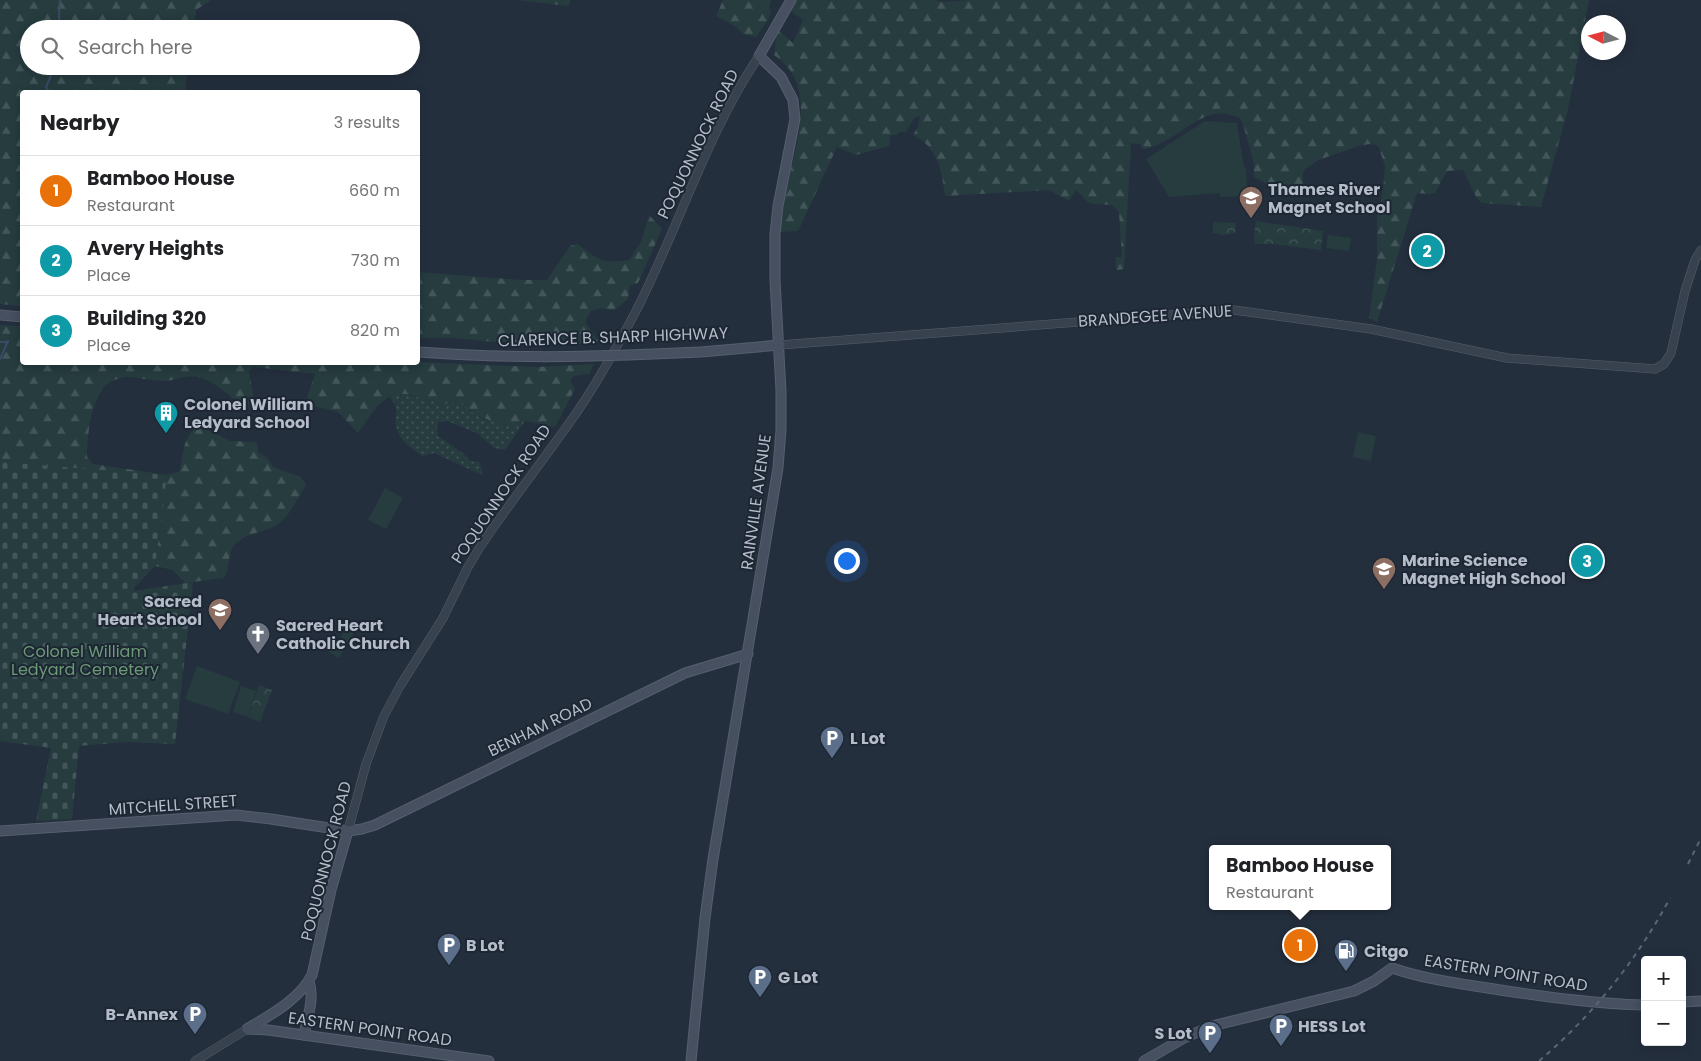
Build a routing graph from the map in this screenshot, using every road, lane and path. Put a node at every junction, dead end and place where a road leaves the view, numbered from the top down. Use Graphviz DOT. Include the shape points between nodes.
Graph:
graph roads {
  1 [pos="791,0"];
  2 [pos="759,56"];
  3 [pos="1701,250"];
  4 [pos="0,316"];
  5 [pos="20,318"];
  6 [pos="780,345"];
  7 [pos="420,352"];
  8 [pos="748,654"];
  9 [pos="0,831"];
  10 [pos="348,832"];
  11 [pos="309,982"];
  12 [pos="1701,1001"];
  13 [pos="1686,1002"];
  14 [pos="1641,1005"];
  15 [pos="247,1029"];
  16 [pos="304,1035"];
  17 [pos="195,1061"];
  18 [pos="489,1061"];
  19 [pos="691,1061"];
  20 [pos="1144,1061"];
  1 -- 2 [label="main road, POQUONNOCK ROAD"];
  2 -- 6 [label="main road, RAINVILLE AVENUE" via="781,77 793,100 795,112 775,234"];
  2 -- 10 [label="street, POQUONNOCK ROAD" via="714,136 627,328 577,411 480,547 443,618 390,703 366,764"];
  3 -- 6 [label="street, BRANDEGEE AVENUE" via="1684,291 1671,353 1660,367 1649,369 1507,358 1377,330 1234,310"];
  4 -- 5 [label="main road"];
  6 -- 7 [label="main road, CLARENCE B. SHARP HIGHWAY, bridge" via="701,352 556,357"];
  6 -- 8 [label="main road, RAINVILLE AVENUE" via="778,468"];
  8 -- 10 [label="main road, BENHAM ROAD" via="685,673 375,825"];
  8 -- 19 [label="main road, RAINVILLE AVENUE" via="713,859"];
  9 -- 10 [label="main road, MITCHELL STREET" via="245,815"];
  10 -- 11 [label="main road, POQUONNOCK ROAD"];
  11 -- 15 [label="main road, POQUONNOCK ROAD" via="288,1002"];
  11 -- 16 [label="main road" via="311,990"];
  12 -- 13 [label="main road"];
  14 -- 20 [label="main road, EASTERN POINT ROAD" via="1529,994 1448,982 1392,968 1354,991 1212,1026"];
  15 -- 16 [label="main road, EASTERN POINT ROAD"];
  15 -- 17 [label="street"];
  16 -- 18 [label="main road, EASTERN POINT ROAD"];
}
